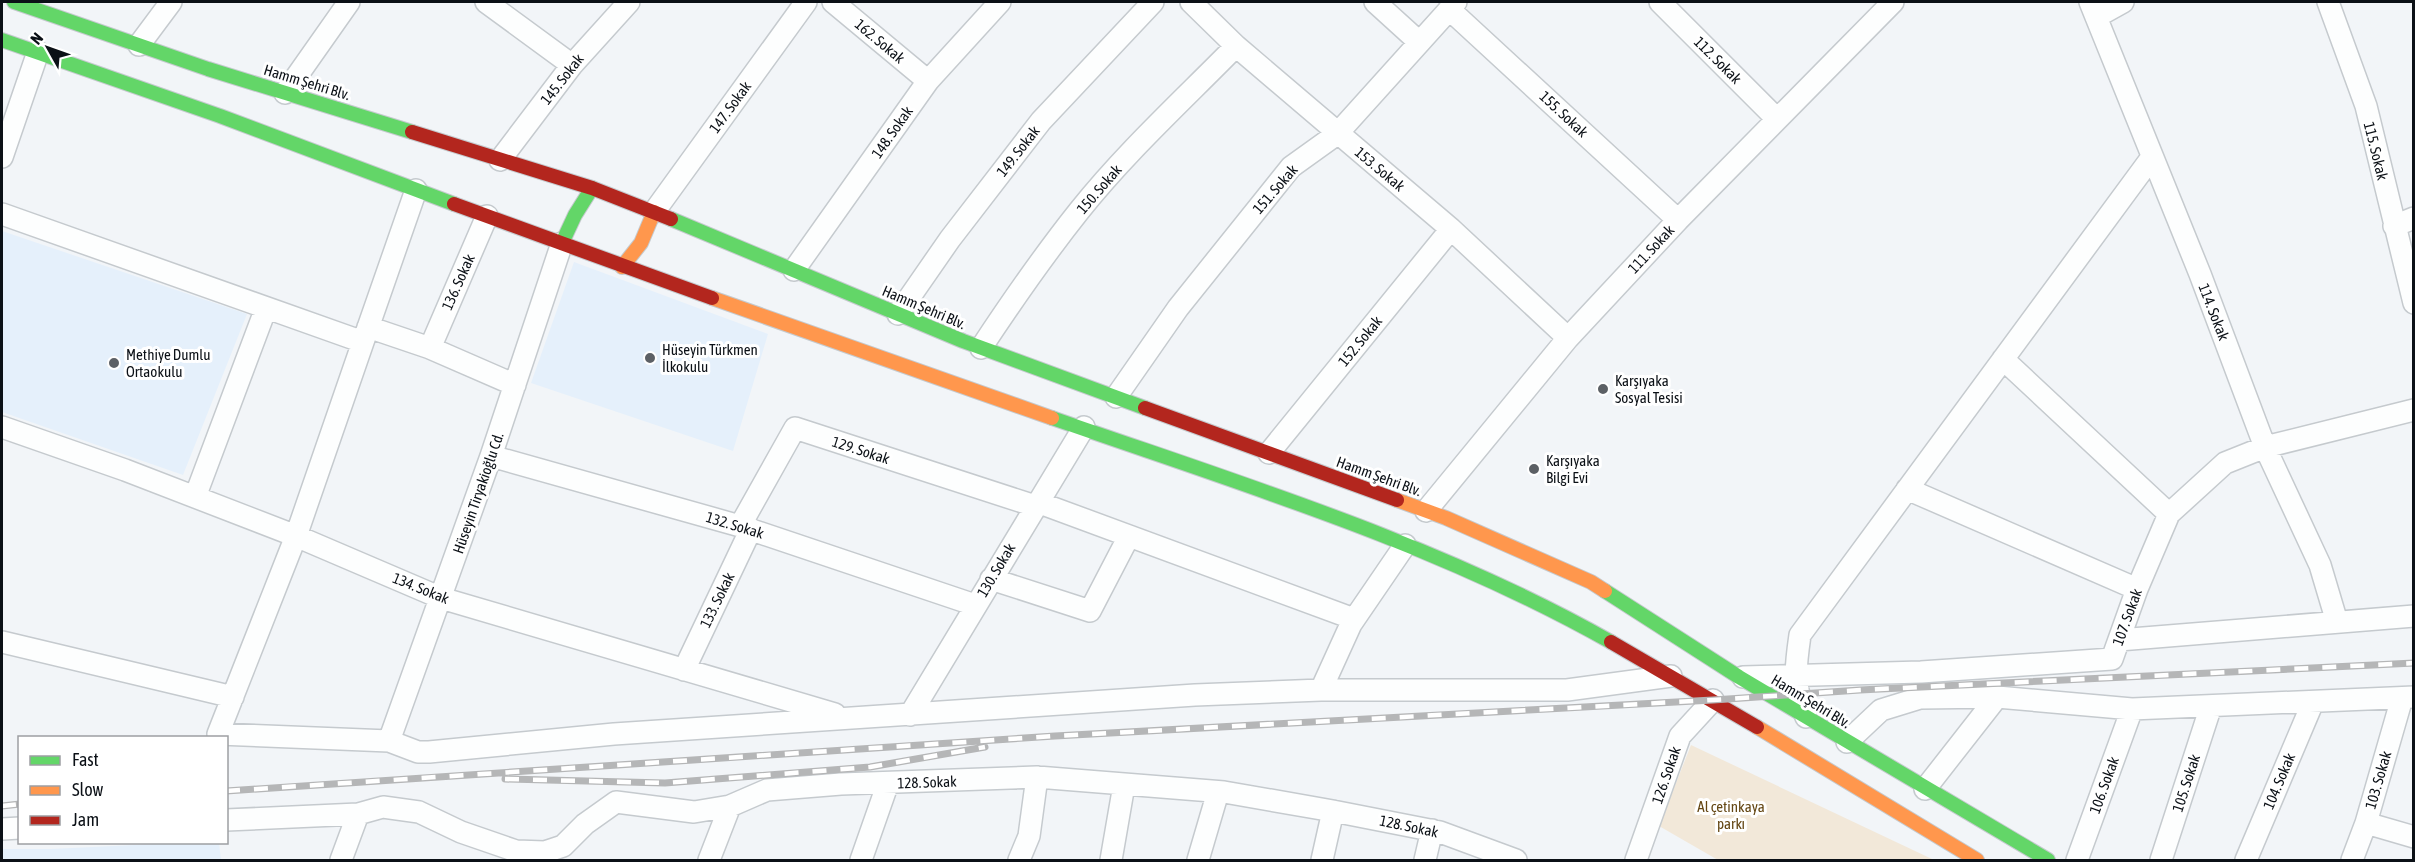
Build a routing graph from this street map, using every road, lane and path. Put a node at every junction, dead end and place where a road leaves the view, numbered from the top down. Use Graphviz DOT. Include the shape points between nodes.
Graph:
graph roads {
  1 [pos="14,2"];
  2 [pos="171,2"];
  3 [pos="349,2"];
  4 [pos="486,2"];
  5 [pos="629,2"];
  6 [pos="806,2"];
  7 [pos="833,2"];
  8 [pos="1000,2"];
  9 [pos="1153,2"];
  10 [pos="1191,2"];
  11 [pos="1375,2"];
  12 [pos="1893,2"];
  13 [pos="2123,2"];
  14 [pos="2328,2"];
  15 [pos="1668,4"];
  16 [pos="1452,5"];
  17 [pos="2093,9"];
  18 [pos="2,40"];
  19 [pos="1419,42"];
  20 [pos="139,45"];
  21 [pos="1236,46"];
  22 [pos="38,52"];
  23 [pos="572,64"];
  24 [pos="928,81"];
  25 [pos="285,93"];
  26 [pos="1776,118"];
  27 [pos="1336,134"];
  28 [pos="2,157"];
  29 [pos="2152,157"];
  30 [pos="500,160"];
  31 [pos="592,188"];
  32 [pos="416,189"];
  33 [pos="654,212"];
  34 [pos="2,214"];
  35 [pos="487,216"];
  36 [pos="1678,220"];
  37 [pos="2404,222"];
  38 [pos="1451,229"];
  39 [pos="562,243"];
  40 [pos="622,267"];
  41 [pos="794,270"];
  42 [pos="2414,303"];
  43 [pos="266,308"];
  44 [pos="898,314"];
  45 [pos="365,335"];
  46 [pos="1568,338"];
  47 [pos="429,348"];
  48 [pos="981,348"];
  49 [pos="2003,359"];
  50 [pos="515,386"];
  51 [pos="1116,397"];
  52 [pos="2414,410"];
  53 [pos="2,427"];
  54 [pos="1083,428"];
  55 [pos="2265,447"];
  56 [pos="1269,453"];
  57 [pos="491,456"];
  58 [pos="1907,489"];
  59 [pos="195,497"];
  60 [pos="1036,504"];
  61 [pos="1426,511"];
  62 [pos="2169,514"];
  63 [pos="745,528"];
  64 [pos="296,536"];
  65 [pos="1129,536"];
  66 [pos="1405,545"];
  67 [pos="991,579"];
  68 [pos="2137,590"];
  69 [pos="441,598"];
  70 [pos="975,605"];
  71 [pos="2414,616"];
  72 [pos="1354,619"];
  73 [pos="2337,622"];
  74 [pos="2119,640"];
  75 [pos="2,642"];
  76 [pos="684,670"];
  77 [pos="1671,676"];
  78 [pos="1794,676"];
  79 [pos="1739,677"];
  80 [pos="1321,690"];
  81 [pos="233,697"];
  82 [pos="1996,697"];
  83 [pos="2408,697"];
  84 [pos="1713,700"];
  85 [pos="2313,702"];
  86 [pos="2211,706"];
  87 [pos="2132,709"];
  88 [pos="910,715"];
  89 [pos="1806,717"];
  90 [pos="850,719"];
  91 [pos="389,741"];
  92 [pos="1847,742"];
  93 [pos="1037,777"];
  94 [pos="888,783"];
  95 [pos="1124,785"];
  96 [pos="1925,789"];
  97 [pos="1218,792"];
  98 [pos="730,806"];
  99 [pos="1333,811"];
  100 [pos="358,814"];
  101 [pos="228,820"];
  102 [pos="2366,823"];
  103 [pos="18,828"];
  104 [pos="2,829"];
  105 [pos="1432,831"];
  106 [pos="2414,837"];
  107 [pos="561,853"];
  108 [pos="1951,854"];
  109 [pos="341,861"];
  110 [pos="709,861"];
  111 [pos="861,861"];
  112 [pos="1019,861"];
  113 [pos="1111,861"];
  114 [pos="1198,861"];
  115 [pos="1322,861"];
  116 [pos="1425,861"];
  117 [pos="1516,861"];
  118 [pos="1636,861"];
  119 [pos="1977,861"];
  120 [pos="2048,861"];
  121 [pos="2077,861"];
  122 [pos="2161,861"];
  123 [pos="2246,861"];
  124 [pos="2352,861"];
  1 -- 20 [label="main road, Hamm Şehri Blv."];
  2 -- 20 [label="street"];
  3 -- 25 [label="street"];
  4 -- 23 [label="street"];
  5 -- 23 [label="street, 145. Sokak"];
  6 -- 33 [label="street, 147. Sokak"];
  7 -- 24 [label="street, 162. Sokak"];
  8 -- 24 [label="street, 148. Sokak"];
  9 -- 44 [label="street, 149. Sokak" via="1041,121"];
  10 -- 21 [label="street, 153. Sokak"];
  11 -- 19 [label="street"];
  12 -- 26 [label="street, 111. Sokak"];
  13 -- 17 [label="street"];
  14 -- 37 [label="street, 115. Sokak"];
  15 -- 26 [label="street, 112. Sokak"];
  16 -- 19 [label="street, 151. Sokak"];
  16 -- 36 [label="street, 155. Sokak"];
  17 -- 29 [label="street, 114. Sokak"];
  18 -- 22 [label="main road"];
  19 -- 27 [label="street, 151. Sokak"];
  20 -- 25 [label="main road, Hamm Şehri Blv."];
  21 -- 27 [label="street, 153. Sokak"];
  21 -- 48 [label="street, 150. Sokak" via="1080,210"];
  22 -- 28 [label="street"];
  22 -- 32 [label="main road"];
  23 -- 30 [label="street, 145. Sokak"];
  24 -- 41 [label="street, 148. Sokak"];
  25 -- 30 [label="main road, Hamm Şehri Blv."];
  26 -- 36 [label="street, 111. Sokak"];
  27 -- 38 [label="street, 153. Sokak"];
  27 -- 51 [label="street, 151. Sokak" via="1291,167 1178,308"];
  29 -- 49 [label="street"];
  29 -- 55 [label="street, 114. Sokak"];
  30 -- 31 [label="main road, Hamm Şehri Blv."];
  31 -- 33 [label="main road, Hamm Şehri Blv."];
  31 -- 39 [label="main road"];
  32 -- 35 [label="main road"];
  32 -- 45 [label="street"];
  33 -- 40 [label="main road" via="641,243"];
  33 -- 41 [label="main road, Hamm Şehri Blv."];
  34 -- 43 [label="street"];
  35 -- 39 [label="main road"];
  35 -- 47 [label="street, 136. Sokak"];
  36 -- 46 [label="street, 111. Sokak"];
  37 -- 42 [label="street, 115. Sokak"];
  38 -- 46 [label="street, 153. Sokak"];
  38 -- 56 [label="street, 152. Sokak"];
  39 -- 40 [label="main road"];
  39 -- 50 [label="street, Hüseyin Tiryakioğlu Cd."];
  40 -- 54 [label="main road"];
  41 -- 44 [label="main road, Hamm Şehri Blv."];
  43 -- 45 [label="street"];
  43 -- 59 [label="street"];
  44 -- 48 [label="main road, Hamm Şehri Blv."];
  45 -- 47 [label="street"];
  45 -- 64 [label="street"];
  46 -- 61 [label="street, 111. Sokak"];
  47 -- 50 [label="street"];
  48 -- 51 [label="main road, Hamm Şehri Blv."];
  49 -- 58 [label="street"];
  49 -- 62 [label="street"];
  50 -- 57 [label="street, Hüseyin Tiryakioğlu Cd."];
  51 -- 56 [label="main road, Hamm Şehri Blv."];
  52 -- 55 [label="street, 107. Sokak"];
  53 -- 59 [label="street, 134. Sokak"];
  54 -- 60 [label="street, 130. Sokak"];
  54 -- 66 [label="main road"];
  55 -- 62 [label="street, 107. Sokak" via="2225,462"];
  55 -- 73 [label="street, 114. Sokak" via="2320,565"];
  56 -- 61 [label="main road, Hamm Şehri Blv."];
  57 -- 63 [label="street, 132. Sokak"];
  57 -- 69 [label="street, Hüseyin Tiryakioğlu Cd."];
  58 -- 68 [label="street"];
  58 -- 78 [label="street" via="1800,635"];
  59 -- 64 [label="street, 134. Sokak"];
  60 -- 63 [label="street, 129. Sokak" via="795,428"];
  60 -- 65 [label="street"];
  60 -- 67 [label="street, 130. Sokak"];
  61 -- 79 [label="main road, Hamm Şehri Blv." via="1591,582"];
  62 -- 68 [label="street, 107. Sokak"];
  63 -- 70 [label="street, 132. Sokak"];
  63 -- 76 [label="street, 133. Sokak"];
  64 -- 69 [label="street, 134. Sokak"];
  64 -- 81 [label="street"];
  65 -- 67 [label="street" via="1090,611"];
  65 -- 72 [label="street"];
  66 -- 72 [label="street"];
  66 -- 77 [label="main road" via="1500,585"];
  67 -- 70 [label="street, 130. Sokak"];
  68 -- 74 [label="street, 107. Sokak"];
  69 -- 76 [label="street, 134. Sokak"];
  69 -- 91 [label="street, Hüseyin Tiryakioğlu Cd."];
  70 -- 88 [label="street, 130. Sokak"];
  71 -- 73 [label="street"];
  72 -- 80 [label="street"];
  73 -- 74 [label="street"];
  74 -- 78 [label="street, 107. Sokak" via="2112,659"];
  75 -- 81 [label="street"];
  76 -- 90 [label="street, 134. Sokak"];
  77 -- 80 [label="street" via="1567,690"];
  77 -- 84 [label="main road"];
  78 -- 79 [label="street, 107. Sokak"];
  78 -- 89 [label="street"];
  79 -- 89 [label="main road, Hamm Şehri Blv."];
  80 -- 88 [label="street"];
  81 -- 91 [label="street" via="218,734"];
  82 -- 87 [label="street"];
  82 -- 92 [label="street" via="1920,698 1881,710"];
  82 -- 96 [label="street"];
  83 -- 85 [label="street"];
  83 -- 102 [label="street, 103. Sokak"];
  84 -- 108 [label="main road"];
  84 -- 118 [label="street, 126. Sokak" via="1680,736"];
  85 -- 86 [label="street"];
  85 -- 123 [label="street, 104. Sokak"];
  86 -- 87 [label="street"];
  86 -- 122 [label="street, 105. Sokak"];
  87 -- 121 [label="street, 106. Sokak"];
  88 -- 90 [label="street"];
  89 -- 92 [label="main road, Hamm Şehri Blv."];
  90 -- 91 [label="street" via="614,734 442,752 418,752"];
  92 -- 96 [label="main road, Hamm Şehri Blv."];
  93 -- 94 [label="street, 128. Sokak"];
  93 -- 95 [label="street, 128. Sokak"];
  93 -- 112 [label="street" via="1029,836"];
  94 -- 98 [label="street, 128. Sokak" via="767,790"];
  94 -- 111 [label="street"];
  95 -- 97 [label="street, 128. Sokak"];
  95 -- 113 [label="street"];
  96 -- 120 [label="main road, Hamm Şehri Blv."];
  97 -- 99 [label="street, 128. Sokak"];
  97 -- 114 [label="street"];
  98 -- 107 [label="street, 128. Sokak" via="694,812 616,802 585,824"];
  98 -- 110 [label="street"];
  99 -- 105 [label="street, 128. Sokak"];
  99 -- 115 [label="street"];
  100 -- 101 [label="street, 128. Sokak"];
  100 -- 107 [label="street, 128. Sokak" via="383,807 419,812 516,851"];
  100 -- 109 [label="street"];
  102 -- 106 [label="street"];
  102 -- 124 [label="street, 103. Sokak"];
  103 -- 104 [label="street"];
  105 -- 116 [label="street"];
  105 -- 117 [label="street, 128. Sokak"];
  108 -- 119 [label="main road"];
}
